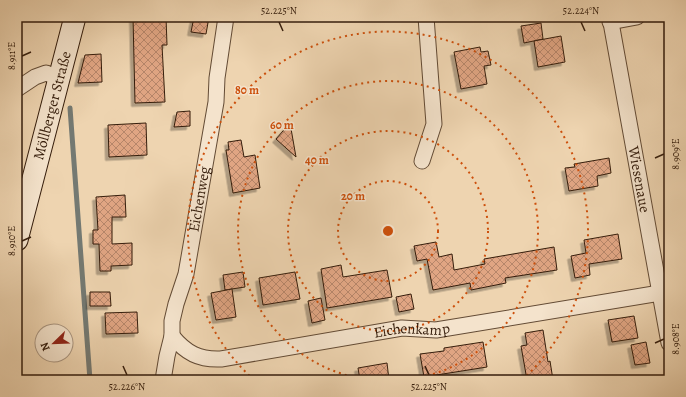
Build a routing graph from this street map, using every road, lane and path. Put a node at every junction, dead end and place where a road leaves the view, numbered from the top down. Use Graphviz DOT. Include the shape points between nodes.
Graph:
graph roads {
  1 [pos="75,17"];
  2 [pos="226,17"];
  3 [pos="426,17"];
  4 [pos="637,17"];
  5 [pos="610,20"];
  6 [pos="58,78"];
  7 [pos="17,89"];
  8 [pos="422,161"];
  9 [pos="17,240"];
  10 [pos="660,293"];
  11 [pos="172,336"];
  12 [pos="669,343"];
  13 [pos="163,380"];
  1 -- 6 [label="street, Möllberger Straße"];
  2 -- 11 [label="street, Eichenweg" via="216,102 186,274 172,321"];
  3 -- 8 [label="street" via="434,124"];
  4 -- 5 [label="street"];
  5 -- 10 [label="street, Wiesenaue"];
  6 -- 7 [label="street" via="46,74 35,77"];
  6 -- 9 [label="street, Möllberger Straße"];
  10 -- 11 [label="street, Eichenkamp" via="436,330 402,328 221,359 199,357 180,346"];
  10 -- 12 [label="street, Wiesenaue"];
  11 -- 13 [label="street, Eichenweg"];
}
